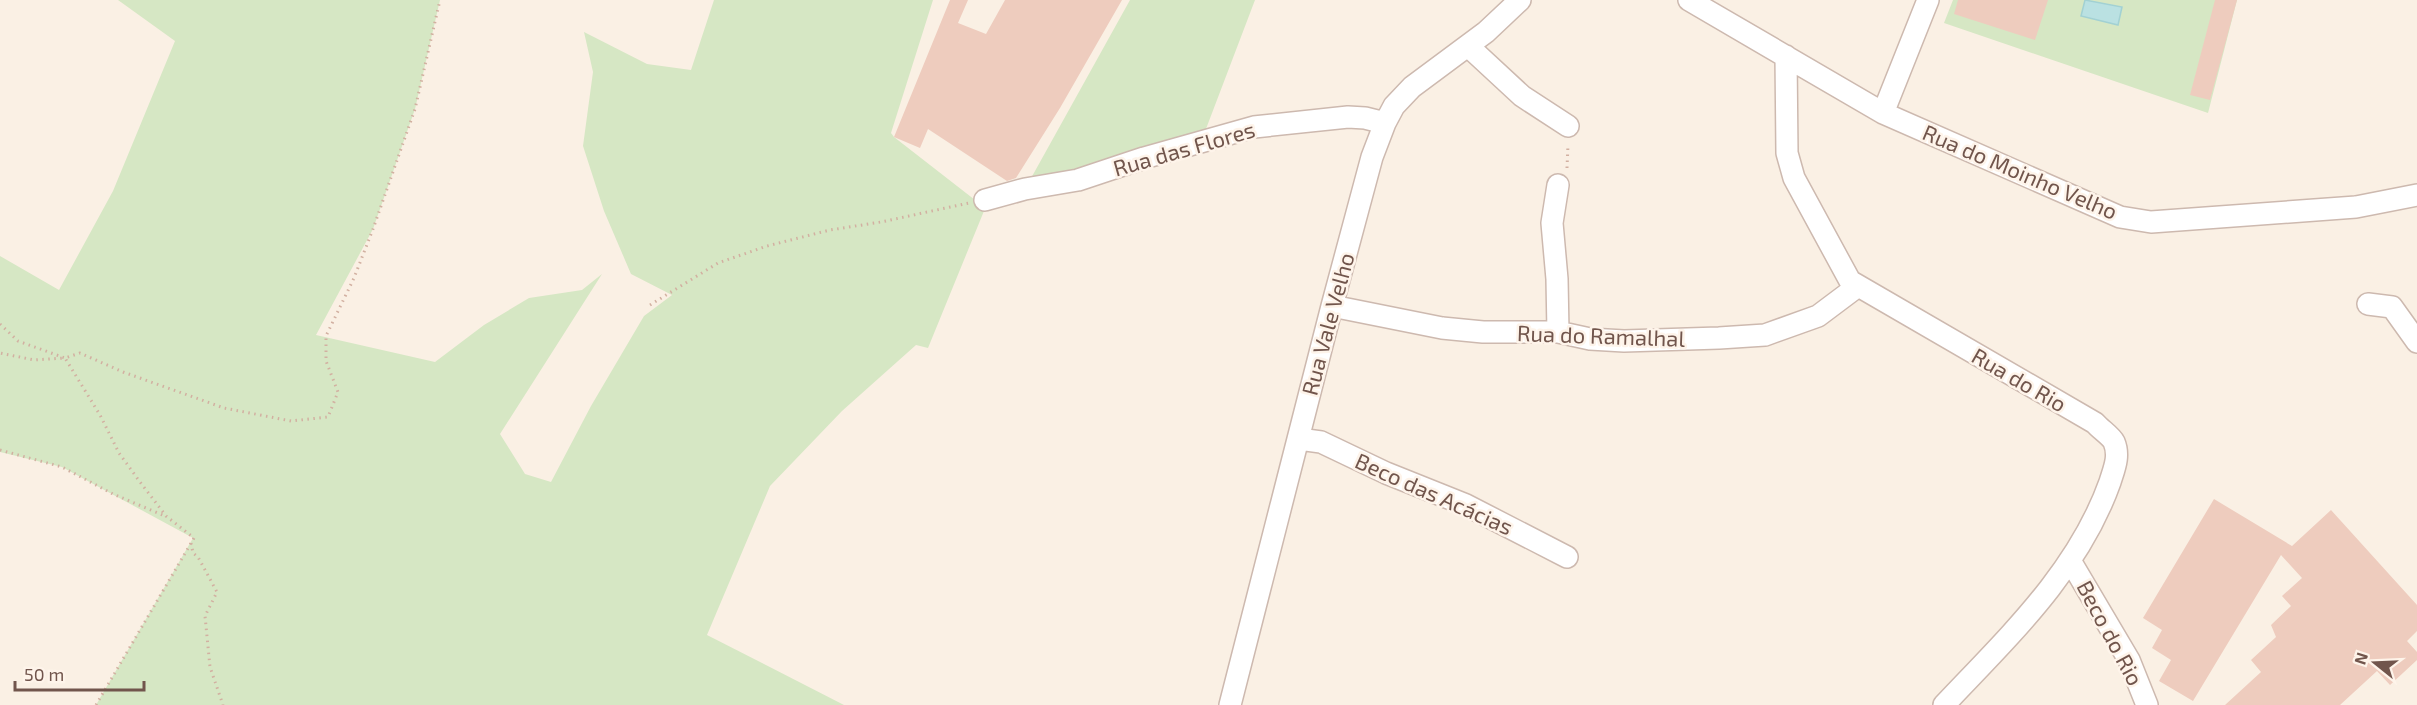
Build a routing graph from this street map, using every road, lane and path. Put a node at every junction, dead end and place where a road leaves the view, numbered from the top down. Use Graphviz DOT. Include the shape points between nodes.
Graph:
graph roads {
  1 [pos="440,0"];
  2 [pos="1520,0"];
  3 [pos="1689,0"];
  4 [pos="1928,0"];
  5 [pos="1468,46"];
  6 [pos="1786,56"];
  7 [pos="1883,112"];
  8 [pos="1384,123"];
  9 [pos="1568,126"];
  10 [pos="1558,185"];
  11 [pos="2417,195"];
  12 [pos="985,200"];
  13 [pos="1858,286"];
  14 [pos="2368,304"];
  15 [pos="650,305"];
  16 [pos="1332,306"];
  17 [pos="0,324"];
  18 [pos="1558,332"];
  19 [pos="2417,342"];
  20 [pos="0,353"];
  21 [pos="64,358"];
  22 [pos="1299,439"];
  23 [pos="0,450"];
  24 [pos="166,516"];
  25 [pos="191,542"];
  26 [pos="1568,556"];
  27 [pos="2071,562"];
  28 [pos="96,705"];
  29 [pos="223,705"];
  30 [pos="1230,705"];
  31 [pos="1944,705"];
  32 [pos="2147,705"];
  1 -- 21 [label="path" via="415,109 354,278 326,336 326,361 338,392 328,417 291,421 224,408 80,353"];
  2 -- 5 [label="street, Rua Vale Velho"];
  3 -- 6 [label="street, Rua do Moinho Velho"];
  4 -- 7 [label="street"];
  5 -- 8 [label="street, Rua Vale Velho" via="1412,87"];
  5 -- 9 [label="street" via="1522,96"];
  6 -- 7 [label="street, Rua do Moinho Velho"];
  6 -- 13 [label="street, Rua do Rio" via="1787,153 1794,178 1850,281"];
  7 -- 11 [label="street, Rua do Moinho Velho" via="2120,217 2151,222 2356,207"];
  8 -- 12 [label="street, Rua das Flores" via="1348,117 1254,127 1078,180"];
  8 -- 16 [label="street, Rua Vale Velho"];
  9 -- 10 [label="path" via="1568,172"];
  10 -- 18 [label="street" via="1552,223"];
  12 -- 15 [label="path" via="767,246 718,263"];
  13 -- 18 [label="street, Rua do Ramalhal" via="1818,316 1765,335 1623,341"];
  13 -- 27 [label="street, Rua do Rio" via="2095,423 2114,441 2117,461 2103,502"];
  14 -- 19 [label="street" via="2392,307"];
  16 -- 18 [label="street, Rua do Ramalhal" via="1442,328"];
  16 -- 22 [label="street, Rua Vale Velho"];
  17 -- 21 [label="path" via="18,342"];
  20 -- 21 [label="path" via="33,360"];
  21 -- 24 [label="path" via="119,453"];
  22 -- 26 [label="street, Beco das Acácias" via="1321,442 1466,505"];
  22 -- 30 [label="street, Rua Vale Velho"];
  23 -- 24 [label="path" via="62,467"];
  24 -- 25 [label="path" via="194,538"];
  25 -- 28 [label="path"];
  25 -- 29 [label="path" via="193,553 217,592 205,616 210,668"];
  27 -- 31 [label="street, Rua do Rio" via="2030,614"];
  27 -- 32 [label="street, Beco do Rio" via="2129,660"];
}
